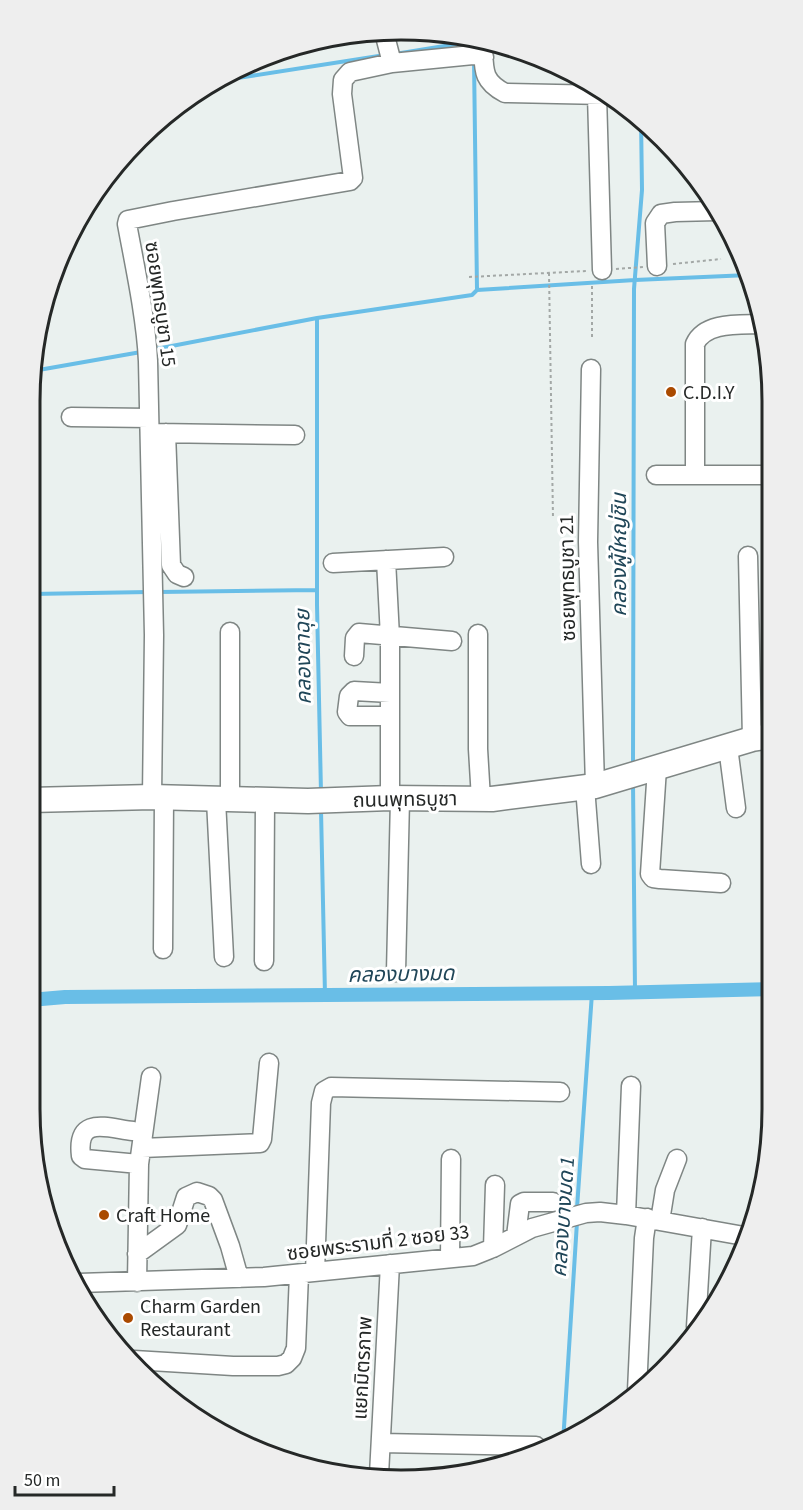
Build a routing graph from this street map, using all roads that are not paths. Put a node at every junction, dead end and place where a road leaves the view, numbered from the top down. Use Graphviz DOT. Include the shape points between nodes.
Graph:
graph roads {
  1 [pos="386,41"];
  2 [pos="483,52"];
  3 [pos="392,63"];
  4 [pos="592,95"];
  5 [pos="601,100"];
  6 [pos="708,211"];
  7 [pos="657,266"];
  8 [pos="597,276"];
  9 [pos="754,325"];
  10 [pos="591,369"];
  11 [pos="71,417"];
  12 [pos="155,428"];
  13 [pos="295,435"];
  14 [pos="656,475"];
  15 [pos="695,475"];
  16 [pos="762,475"];
  17 [pos="444,556"];
  18 [pos="748,556"];
  19 [pos="387,560"];
  20 [pos="333,563"];
  21 [pos="184,577"];
  22 [pos="230,632"];
  23 [pos="478,634"];
  24 [pos="390,637"];
  25 [pos="452,641"];
  26 [pos="354,656"];
  27 [pos="390,693"];
  28 [pos="390,716"];
  29 [pos="762,738"];
  30 [pos="728,747"];
  31 [pos="642,773"];
  32 [pos="590,787"];
  33 [pos="158,797"];
  34 [pos="395,798"];
  35 [pos="481,799"];
  36 [pos="40,800"];
  37 [pos="223,800"];
  38 [pos="265,801"];
  39 [pos="736,808"];
  40 [pos="591,864"];
  41 [pos="722,883"];
  42 [pos="163,949"];
  43 [pos="224,957"];
  44 [pos="264,961"];
  45 [pos="396,972"];
  46 [pos="269,1063"];
  47 [pos="151,1077"];
  48 [pos="631,1086"];
  49 [pos="560,1092"];
  50 [pos="133,1131"];
  51 [pos="141,1156"];
  52 [pos="451,1159"];
  53 [pos="677,1159"];
  54 [pos="495,1185"];
  55 [pos="553,1202"];
  56 [pos="626,1215"];
  57 [pos="653,1220"];
  58 [pos="516,1236"];
  59 [pos="739,1236"];
  60 [pos="701,1237"];
  61 [pos="493,1248"];
  62 [pos="137,1254"];
  63 [pos="450,1258"];
  64 [pos="390,1264"];
  65 [pos="307,1273"];
  66 [pos="239,1278"];
  67 [pos="137,1281"];
  68 [pos="86,1283"];
  69 [pos="697,1316"];
  70 [pos="143,1361"];
  71 [pos="637,1382"];
  72 [pos="381,1443"];
  73 [pos="529,1446"];
  74 [pos="379,1469"];
  1 -- 3 [label="street"];
  2 -- 3 [label="street, ซอยพุทธบูชา 15"];
  2 -- 4 [label="street, ซอยพุทธบูชา 15" via="487,79 505,93"];
  3 -- 12 [label="street, ซอยพุทธบูชา 15" via="350,72 343,80 353,178 350,181 128,220"];
  5 -- 8 [label="street"];
  6 -- 7 [label="street" via="661,214 655,223"];
  9 -- 15 [label="street" via="706,330 698,336"];
  10 -- 32 [label="street, ซอยพุทธบูชา 21"];
  11 -- 12 [label="street"];
  12 -- 13 [label="street"];
  12 -- 21 [label="street" via="171,565"];
  12 -- 33 [label="street, ซอยพุทธบูชา 15"];
  14 -- 15 [label="street"];
  15 -- 16 [label="street"];
  17 -- 19 [label="street"];
  18 -- 29 [label="street"];
  19 -- 20 [label="street"];
  19 -- 24 [label="street"];
  22 -- 37 [label="street"];
  23 -- 35 [label="street"];
  24 -- 25 [label="street"];
  24 -- 26 [label="street" via="356,634"];
  24 -- 27 [label="street"];
  27 -- 28 [label="street"];
  27 -- 28 [label="street" via="354,691 349,696 347,712 350,716"];
  28 -- 34 [label="street"];
  29 -- 30 [label="main road, ถนนพุทธบูชา"];
  30 -- 31 [label="main road, ถนนพุทธบูชา"];
  30 -- 39 [label="street"];
  31 -- 32 [label="main road, ถนนพุทธบูชา"];
  31 -- 41 [label="street" via="650,874 660,879"];
  32 -- 35 [label="main road, ถนนพุทธบูชา"];
  32 -- 40 [label="street, ซอยพุทธบูชา 21"];
  33 -- 36 [label="main road, ถนนพุทธบูชา"];
  33 -- 37 [label="main road, ถนนพุทธบูชา"];
  33 -- 42 [label="street, ซอยพุทธบูชา 15"];
  34 -- 35 [label="main road, ถนนพุทธบูชา"];
  34 -- 38 [label="main road, ถนนพุทธบูชา"];
  34 -- 45 [label="street"];
  37 -- 38 [label="main road, ถนนพุทธบูชา"];
  37 -- 43 [label="street"];
  38 -- 44 [label="street"];
  46 -- 51 [label="street" via="260,1143"];
  47 -- 51 [label="street"];
  48 -- 56 [label="street"];
  49 -- 65 [label="street" via="331,1087 324,1090"];
  50 -- 51 [label="street" via="90,1127 83,1134 81,1156"];
  51 -- 62 [label="street"];
  52 -- 63 [label="street"];
  53 -- 57 [label="street"];
  54 -- 61 [label="street"];
  55 -- 58 [label="street" via="520,1204"];
  56 -- 57 [label="street, ซอยพระรามที่ 2 ซอย 33"];
  56 -- 58 [label="street, ซอยพระรามที่ 2 ซอย 33" via="600,1212 578,1216"];
  57 -- 60 [label="street, ซอยพระรามที่ 2 ซอย 33"];
  57 -- 71 [label="street" via="644,1238"];
  58 -- 61 [label="street, ซอยพระรามที่ 2 ซอย 33"];
  59 -- 60 [label="street, ซอยพระรามที่ 2 ซอย 33"];
  60 -- 69 [label="street"];
  61 -- 63 [label="street, ซอยพระรามที่ 2 ซอย 33" via="473,1256"];
  62 -- 66 [label="street" via="177,1225 186,1197 202,1193 213,1200"];
  62 -- 67 [label="street"];
  63 -- 64 [label="street, ซอยพระรามที่ 2 ซอย 33"];
  64 -- 65 [label="street, ซอยพระรามที่ 2 ซอย 33"];
  64 -- 72 [label="street, แยกมิตรภาพ"];
  65 -- 66 [label="street, ซอยพระรามที่ 2 ซอย 33"];
  65 -- 70 [label="street" via="296,1348 286,1364 233,1366"];
  66 -- 67 [label="street, ซอยพระรามที่ 2 ซอย 33"];
  67 -- 68 [label="street, ซอยพระรามที่ 2 ซอย 33"];
  72 -- 73 [label="street"];
  72 -- 74 [label="street, แยกมิตรภาพ"];
}
